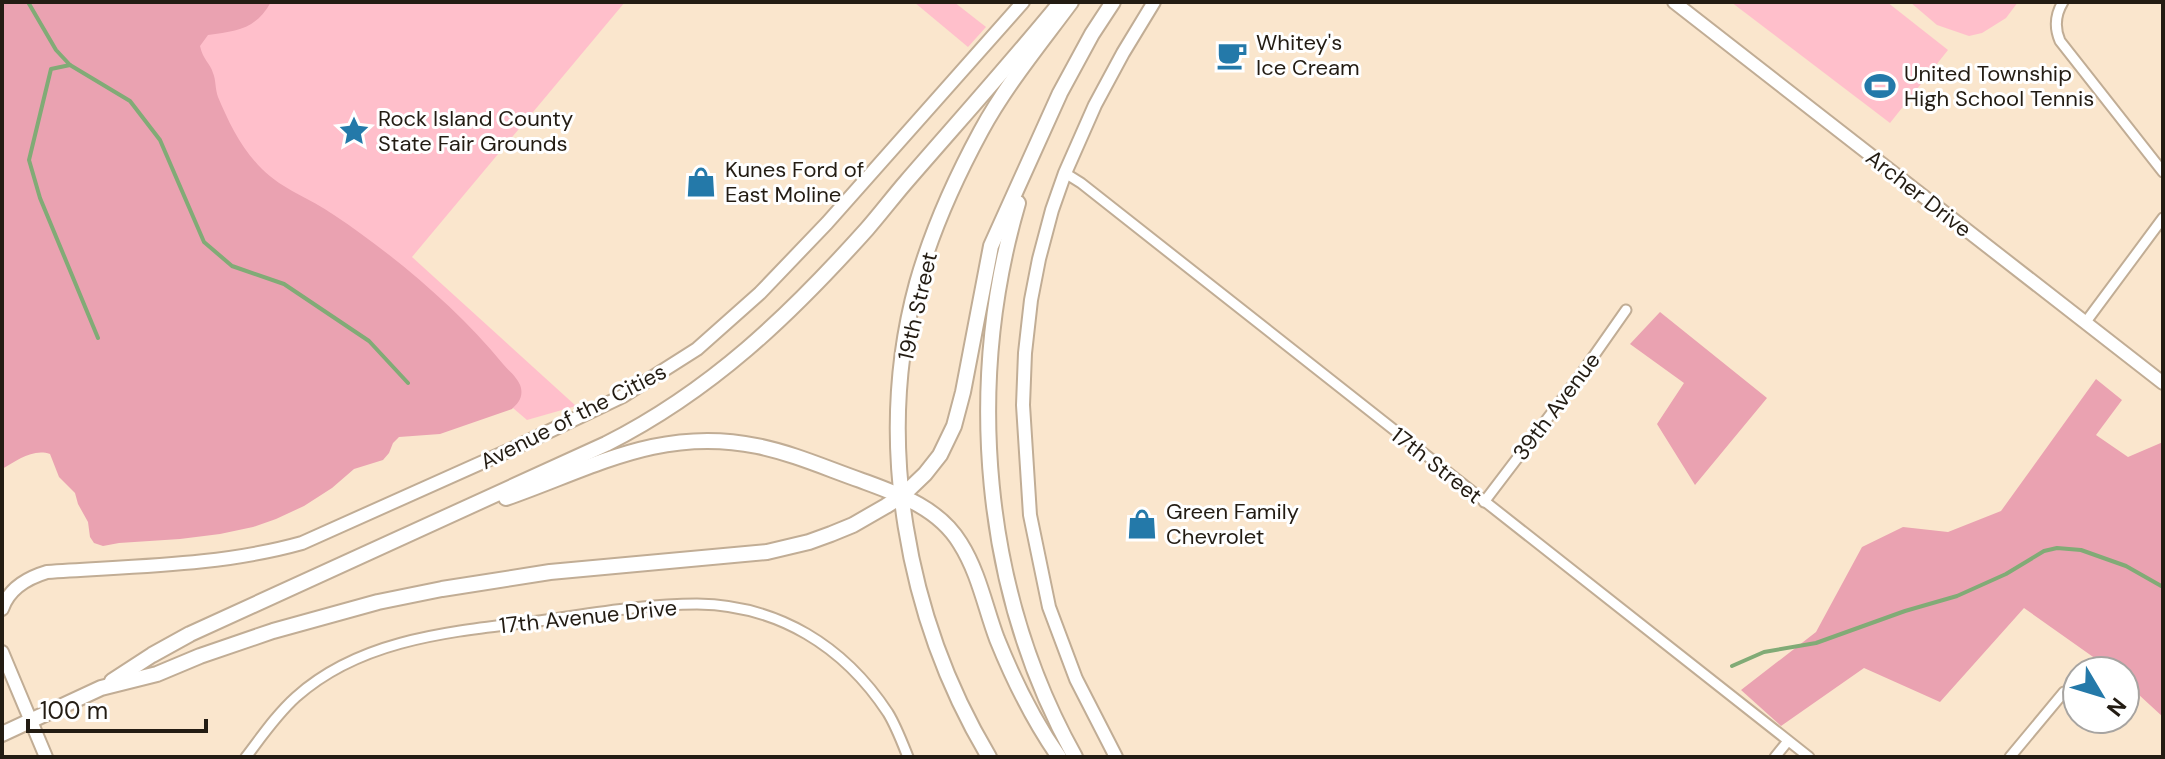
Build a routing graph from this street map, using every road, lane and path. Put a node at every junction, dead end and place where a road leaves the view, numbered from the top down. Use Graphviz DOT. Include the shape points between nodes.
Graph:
graph roads {
  1 [pos="1023,2"];
  2 [pos="1061,2"];
  3 [pos="1071,2"];
  4 [pos="1113,2"];
  5 [pos="1154,2"];
  6 [pos="1674,2"];
  7 [pos="2063,2"];
  8 [pos="1035,153"];
  9 [pos="2163,172"];
  10 [pos="1065,173"];
  11 [pos="2163,218"];
  12 [pos="1626,310"];
  13 [pos="2085,323"];
  14 [pos="2163,383"];
  15 [pos="902,496"];
  16 [pos="1484,502"];
  17 [pos="426,526"];
  18 [pos="2,609"];
  19 [pos="2,652"];
  20 [pos="101,688"];
  21 [pos="2061,696"];
  22 [pos="961,706"];
  23 [pos="31,720"];
  24 [pos="2,734"];
  25 [pos="1788,741"];
  26 [pos="46,757"];
  27 [pos="246,757"];
  28 [pos="908,757"];
  29 [pos="981,757"];
  30 [pos="989,757"];
  31 [pos="1059,757"];
  32 [pos="1075,757"];
  33 [pos="1116,757"];
  34 [pos="1775,757"];
  35 [pos="1809,757"];
  36 [pos="2010,757"];
  1 -- 18 [label="street, Avenue of the Cities" via="774,279 714,336 642,385 302,543 224,559 47,572 20,584"];
  2 -- 17 [label="main road, Avenue of the Cities" via="868,227 732,363 626,434"];
  3 -- 15 [label="main road, 19th Street" via="981,131 934,234 918,281 902,368"];
  4 -- 8 [label="main road, Avenue of the Cities" via="1069,76"];
  5 -- 10 [label="street" via="1095,105"];
  6 -- 13 [label="street, Archer Drive"];
  7 -- 9 [label="street" via="2056,14 2060,41"];
  8 -- 15 [label="main road, Avenue of the Cities" via="991,246 954,426 940,455"];
  8 -- 32 [label="main road" via="1009,235 993,321 989,459 1002,555 1020,624"];
  10 -- 16 [label="street, 17th Street"];
  10 -- 33 [label="street" via="1039,259 1025,353 1030,515 1049,607 1076,679"];
  11 -- 13 [label="street"];
  12 -- 16 [label="street, 39th Avenue"];
  13 -- 14 [label="street, Archer Drive"];
  15 -- 17 [label="main road, Avenue of the Cities" via="782,451 731,442 682,442 610,458"];
  15 -- 20 [label="main road, Avenue of the Cities" via="853,525 790,548 550,572 378,602"];
  15 -- 22 [label="main road, 19th Street" via="917,585"];
  15 -- 31 [label="main road, Avenue of the Cities" via="931,511 959,541 1019,690"];
  16 -- 25 [label="street, 17th Street"];
  17 -- 20 [label="main road, Avenue of the Cities" via="190,634"];
  19 -- 23 [label="street"];
  20 -- 23 [label="main road, Avenue of the Cities"];
  21 -- 36 [label="street"];
  22 -- 29 [label="main road"];
  22 -- 30 [label="main road"];
  23 -- 24 [label="main road, Avenue of the Cities"];
  23 -- 26 [label="street"];
  25 -- 34 [label="street"];
  25 -- 35 [label="street, 17th Street"];
  27 -- 28 [label="street, 17th Avenue Drive" via="295,698 359,656 459,631 695,604 763,615 831,649 864,680 889,715"];
}
